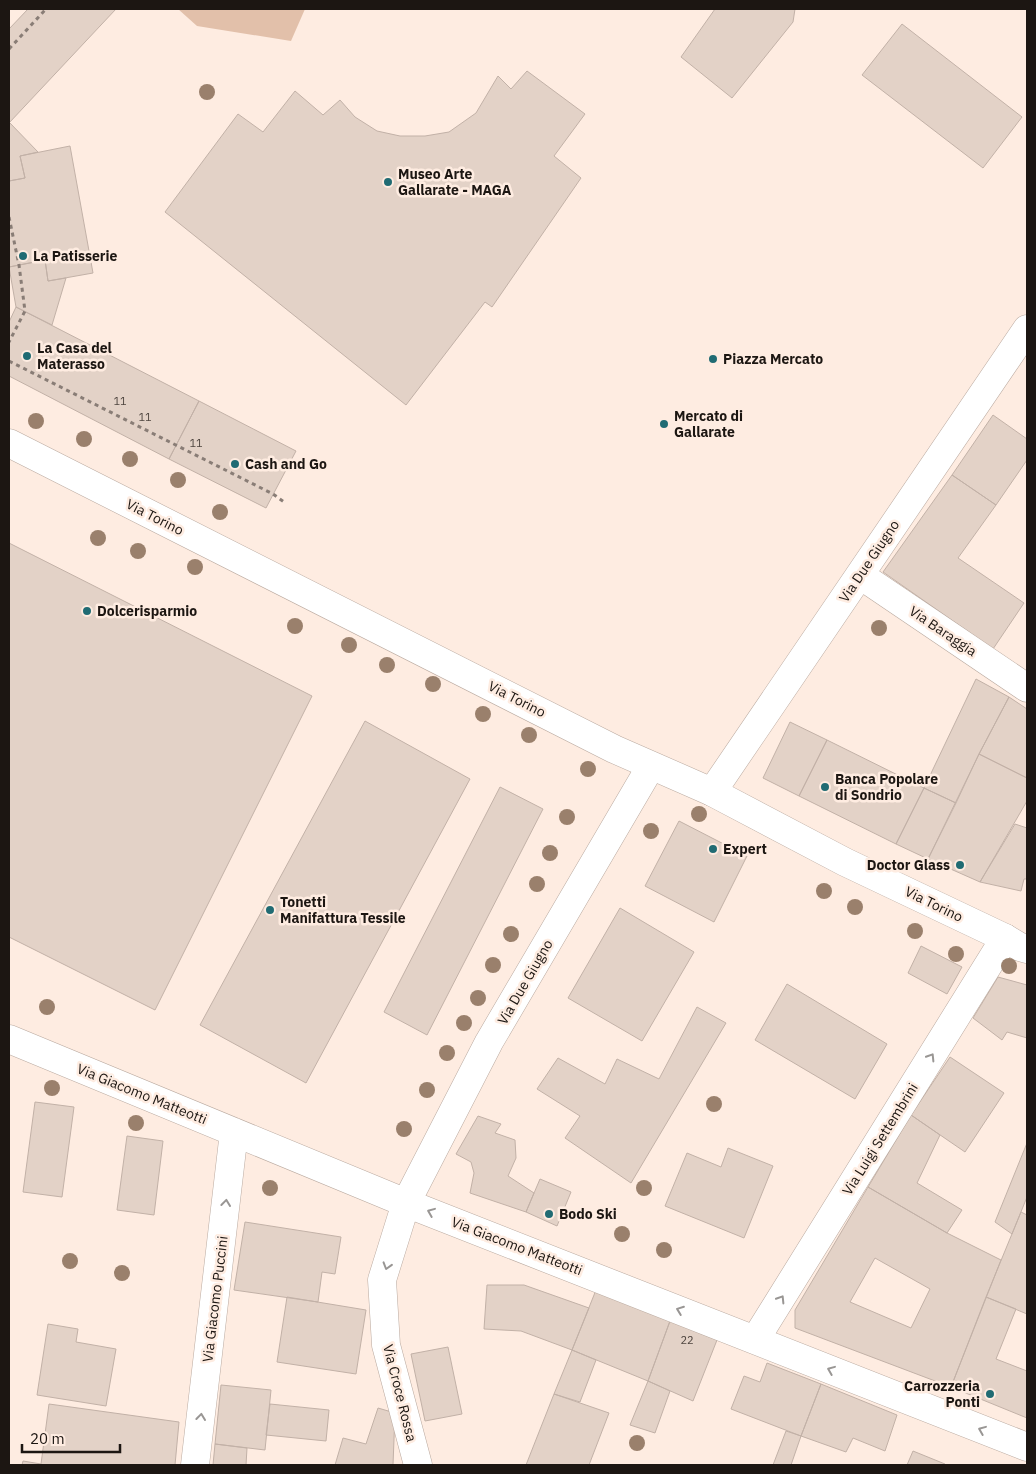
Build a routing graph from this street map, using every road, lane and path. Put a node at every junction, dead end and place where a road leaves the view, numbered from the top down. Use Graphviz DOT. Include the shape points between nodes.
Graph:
graph roads {
  1 [pos="46,9"];
  2 [pos="9,49"];
  3 [pos="9,217"];
  4 [pos="1027,329"];
  5 [pos="9,342"];
  6 [pos="9,361"];
  7 [pos="9,444"];
  8 [pos="284,502"];
  9 [pos="860,575"];
  10 [pos="1027,688"];
  11 [pos="651,766"];
  12 [pos="712,792"];
  13 [pos="1016,944"];
  14 [pos="9,1039"];
  15 [pos="234,1132"];
  16 [pos="406,1203"];
  17 [pos="755,1340"];
  18 [pos="1027,1447"];
  19 [pos="195,1465"];
  20 [pos="418,1465"];
  1 -- 2 [label="path"];
  3 -- 5 [label="path" via="25,311"];
  4 -- 9 [label="street, Via Due Giugno"];
  6 -- 8 [label="path"];
  7 -- 11 [label="street, Via Torino"];
  9 -- 10 [label="street, Via Baraggia"];
  9 -- 12 [label="street, Via Due Giugno"];
  11 -- 12 [label="street, Via Torino"];
  11 -- 16 [label="street, Via Due Giugno" via="489,1042"];
  12 -- 13 [label="street, Via Torino" via="845,862"];
  17 -- 13 [label="street, Via Luigi Settembrini, one-way"];
  14 -- 15 [label="street, Via Giacomo Matteotti"];
  15 -- 16 [label="street, Via Giacomo Matteotti"];
  19 -- 15 [label="street, Via Giacomo Puccini, one-way"];
  17 -- 16 [label="street, Via Giacomo Matteotti, one-way"];
  16 -- 20 [label="street, Via Croce Rossa, one-way" via="382,1280 386,1345"];
  18 -- 17 [label="street, Via Giacomo Matteotti, one-way"];
}
